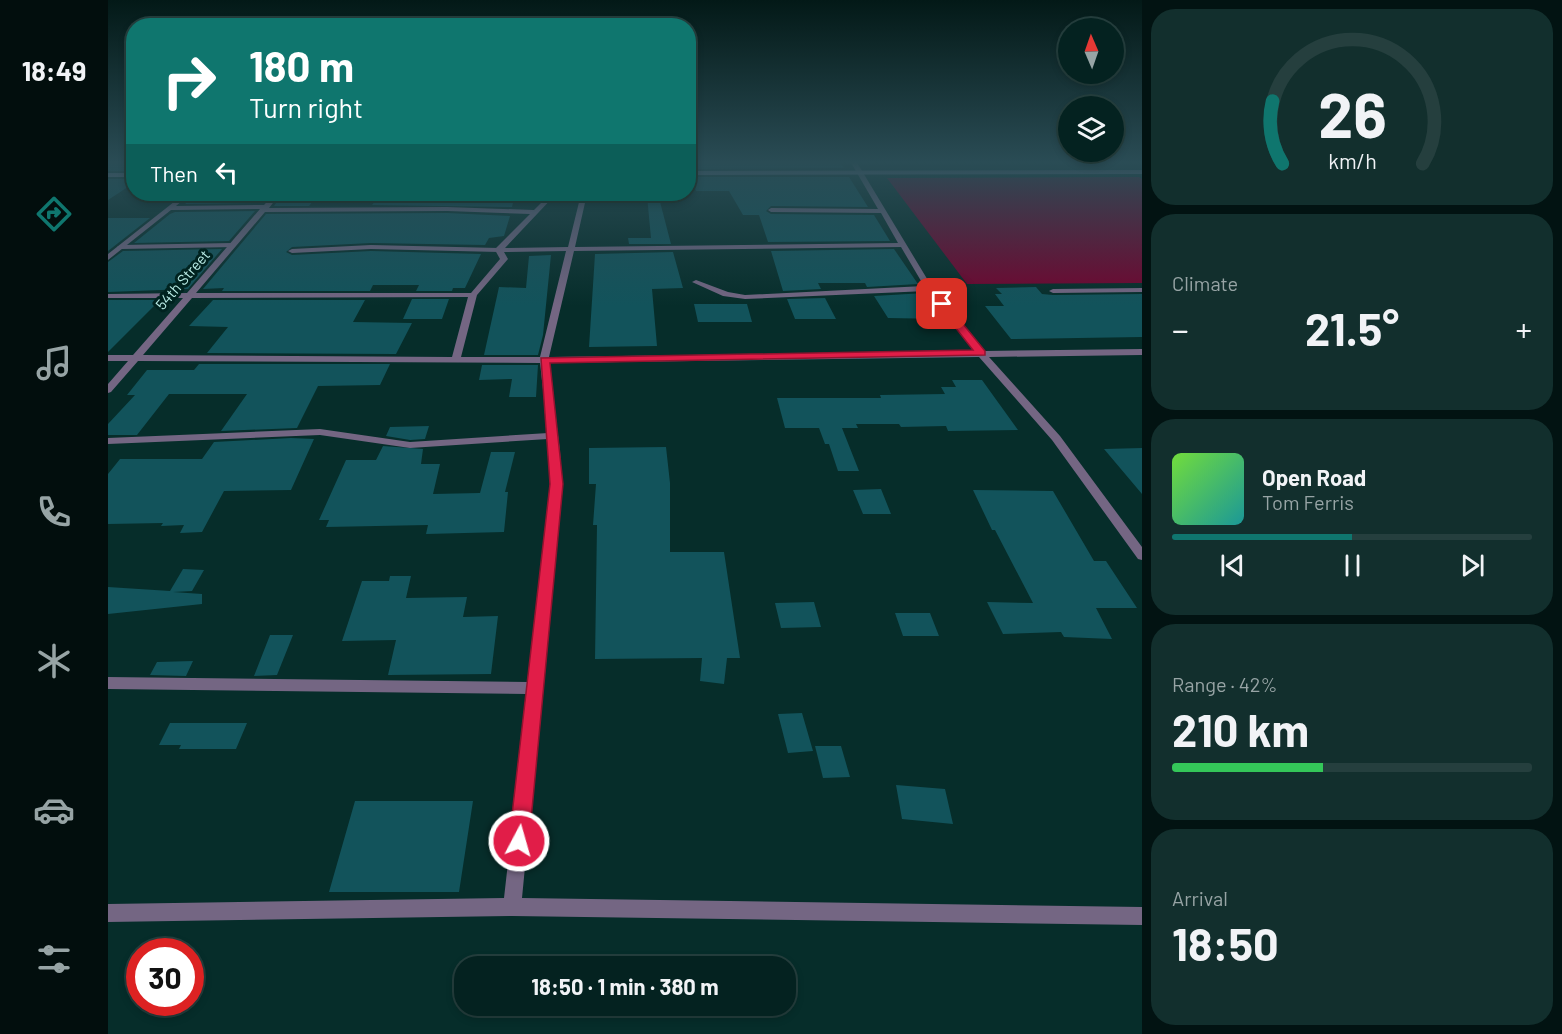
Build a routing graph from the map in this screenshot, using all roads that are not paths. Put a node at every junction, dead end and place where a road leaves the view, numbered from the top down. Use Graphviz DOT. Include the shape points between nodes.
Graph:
graph roads {
  1 [pos="167,209"];
  2 [pos="264,209"];
  3 [pos="455,209"];
  4 [pos="539,209"];
  5 [pos="580,209"];
  6 [pos="771,210"];
  7 [pos="882,211"];
  8 [pos="536,212"];
  9 [pos="232,245"];
  10 [pos="902,245"];
  11 [pos="121,247"];
  12 [pos="108,248"];
  13 [pos="571,249"];
  14 [pos="499,250"];
  15 [pos="292,251"];
  16 [pos="108,258"];
  17 [pos="696,282"];
  18 [pos="929,288"];
  19 [pos="1142,290"];
  20 [pos="1053,291"];
  21 [pos="473,295"];
  22 [pos="108,296"];
  23 [pos="187,296"];
  24 [pos="1142,352"];
  25 [pos="981,353"];
  26 [pos="108,358"];
  27 [pos="134,358"];
  28 [pos="456,360"];
  29 [pos="544,360"];
  30 [pos="108,390"];
  31 [pos="553,436"];
  32 [pos="108,441"];
  33 [pos="1142,556"];
  34 [pos="108,683"];
  35 [pos="535,688"];
  36 [pos="512,907"];
  37 [pos="108,913"];
  38 [pos="1142,916"];
  1 -- 11 [label="street"];
  2 -- 9 [label="street, 54th Street"];
  3 -- 8 [label="street"];
  4 -- 8 [label="street"];
  5 -- 13 [label="street"];
  6 -- 7 [label="street"];
  7 -- 10 [label="street"];
  8 -- 14 [label="street"];
  9 -- 11 [label="street"];
  9 -- 23 [label="street, 54th Street"];
  10 -- 13 [label="street"];
  10 -- 18 [label="street"];
  11 -- 12 [label="street"];
  11 -- 16 [label="street"];
  13 -- 14 [label="street"];
  13 -- 29 [label="street"];
  14 -- 15 [label="street"];
  14 -- 21 [label="street" via="504,259"];
  17 -- 18 [label="street" via="745,297"];
  18 -- 25 [label="street"];
  19 -- 20 [label="street"];
  21 -- 23 [label="street"];
  21 -- 28 [label="street"];
  22 -- 23 [label="street"];
  23 -- 27 [label="street, 54th Street"];
  24 -- 25 [label="street"];
  25 -- 29 [label="street"];
  25 -- 33 [label="street" via="1056,438"];
  26 -- 27 [label="street"];
  27 -- 28 [label="street"];
  27 -- 30 [label="street, 54th Street"];
  28 -- 29 [label="street"];
  29 -- 31 [label="street"];
  31 -- 32 [label="street" via="410,445 320,432"];
  31 -- 35 [label="street" via="556,484"];
  34 -- 35 [label="street"];
  35 -- 36 [label="street"];
  36 -- 37 [label="street"];
  36 -- 38 [label="street"];
}
